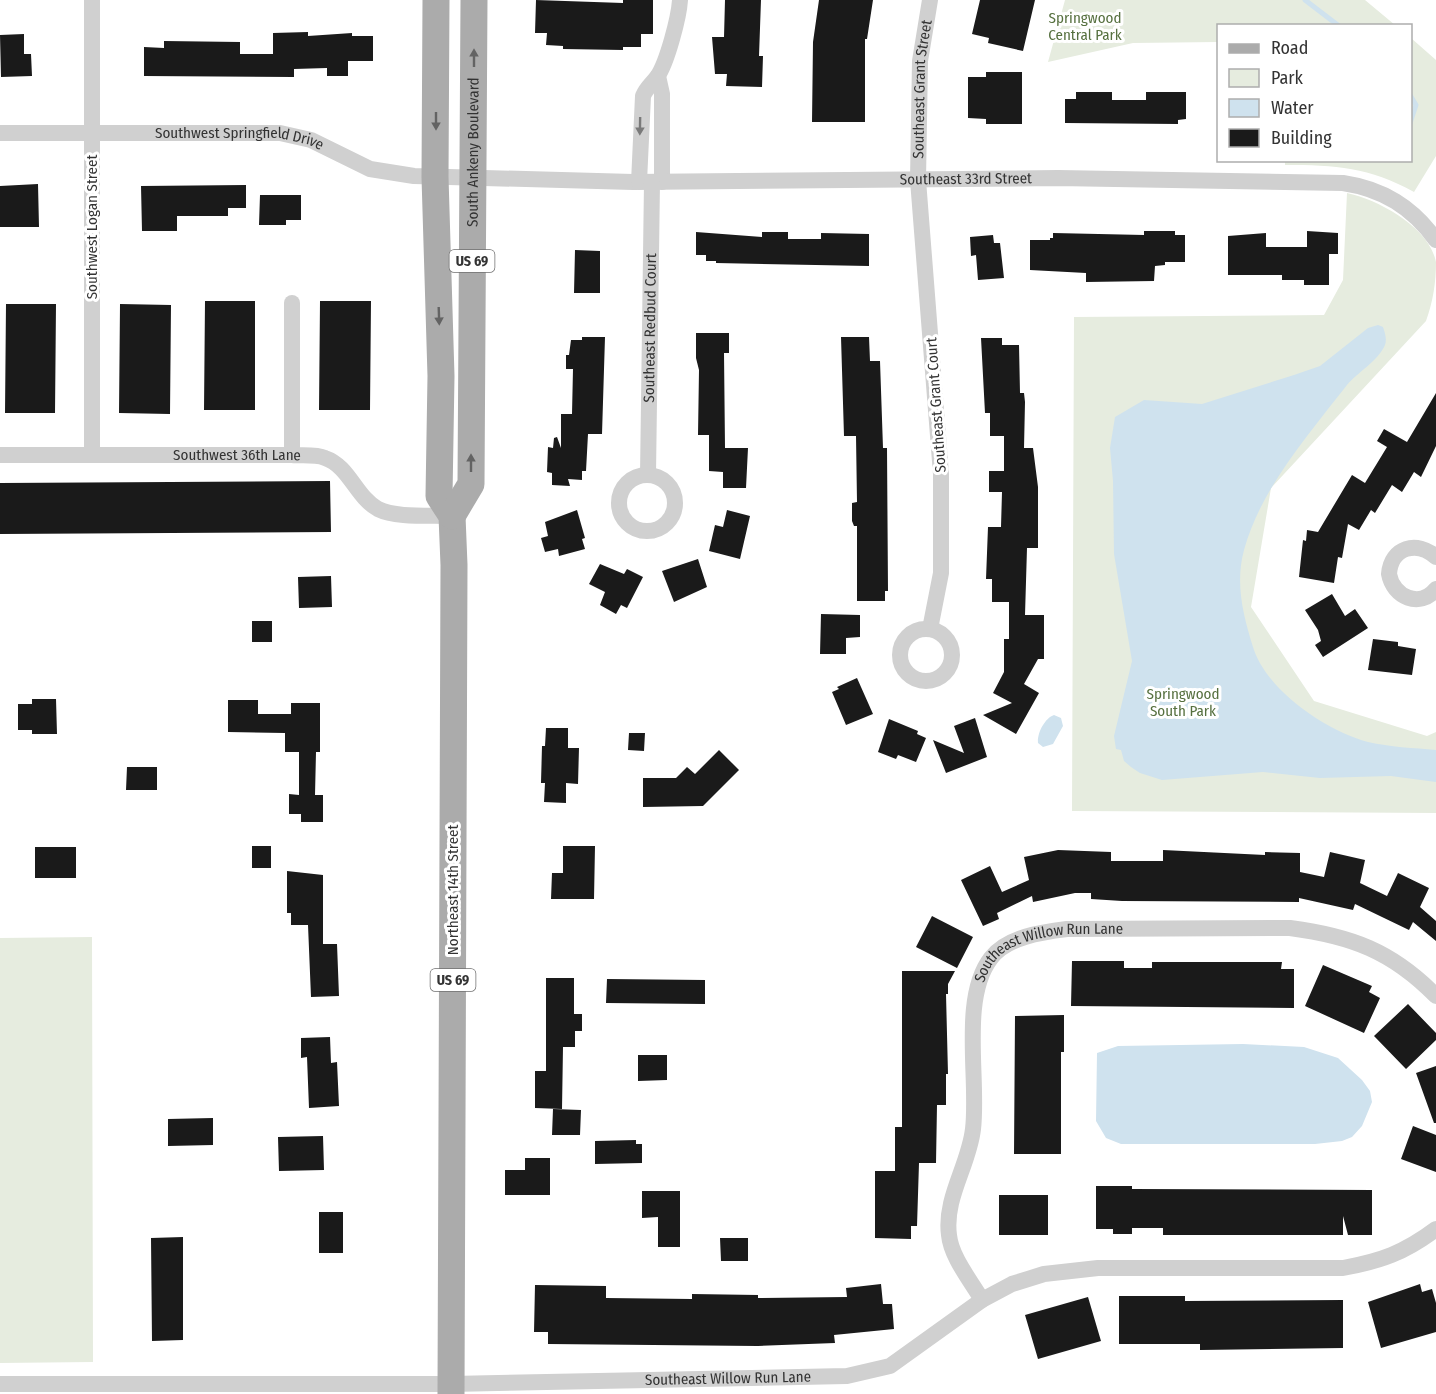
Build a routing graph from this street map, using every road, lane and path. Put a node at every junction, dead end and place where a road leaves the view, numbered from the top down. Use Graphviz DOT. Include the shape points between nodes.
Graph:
graph roads {
  1 [pos="92,0"];
  2 [pos="436,0"];
  3 [pos="474,0"];
  4 [pos="680,0"];
  5 [pos="930,0"];
  6 [pos="92,132"];
  7 [pos="0,133"];
  8 [pos="435,177"];
  9 [pos="473,178"];
  10 [pos="918,180"];
  11 [pos="651,182"];
  12 [pos="1436,240"];
  13 [pos="292,303"];
  14 [pos="0,455"];
  15 [pos="92,455"];
  16 [pos="292,455"];
  17 [pos="648,475"];
  18 [pos="452,516"];
  19 [pos="1434,550"];
  20 [pos="1436,589"];
  21 [pos="930,629"];
  22 [pos="1436,996"];
  23 [pos="1436,1229"];
  24 [pos="982,1300"];
  25 [pos="0,1383"];
  26 [pos="31,1389"];
  27 [pos="451,1389"];
  1 -- 6 [label="street, Southwest Logan Street"];
  2 -- 8 [label="main road, US 69, one-way"];
  9 -- 3 [label="main road, South Ankeny Boulevard / US 69, one-way"];
  4 -- 11 [label="street, Southeast Redbud Court" via="679,17 658,76 647,86 641,107"];
  5 -- 10 [label="street, Southeast Grant Street" via="920,61"];
  6 -- 7 [label="street, Southwest Springfield Drive"];
  6 -- 8 [label="street, Southwest Springfield Drive" via="280,133 311,140 370,169"];
  6 -- 15 [label="street, Southwest Logan Street"];
  8 -- 9 [label="street, Southwest Springfield Drive"];
  8 -- 18 [label="main road, US 69, one-way" via="441,376 439,496"];
  9 -- 11 [label="street, Southeast 33rd Street"];
  18 -- 9 [label="main road, South Ankeny Boulevard / US 69, one-way" via="471,484"];
  10 -- 11 [label="street, Southeast 33rd Street"];
  10 -- 12 [label="street, Southeast 33rd Street" via="1343,183 1370,187 1389,197 1408,209"];
  10 -- 21 [label="street, Southeast Grant Court" via="941,474 940,573"];
  11 -- 17 [label="street, Southeast Redbud Court"];
  13 -- 16 [label="street"];
  14 -- 15 [label="street, Southwest 36th Lane"];
  15 -- 16 [label="street, Southwest 36th Lane"];
  16 -- 18 [label="street, Southwest 36th Lane" via="324,458 340,467 362,497 378,508 395,514"];
  18 -- 27 [label="main road, Northeast 14th Street / US 69"];
  19 -- 20 [label="street" via="1413,547 1398,553 1391,563 1390,580 1396,592 1410,599 1426,597"];
  22 -- 24 [label="street, Southeast Willow Run Lane" via="1399,965 1366,945 1290,928 1066,929 1015,942 992,956 980,976 975,1008 973,1129 950,1204 948,1237"];
  23 -- 24 [label="street, Southeast Willow Run Lane" via="1414,1246 1382,1261 1343,1268 1098,1268 1044,1274 1012,1284"];
  24 -- 27 [label="street, Southeast Willow Run Lane" via="890,1366 847,1376"];
  25 -- 26 [label="street, Southeast Willow Run Lane"];
  26 -- 27 [label="street, Southeast Willow Run Lane"];
}
